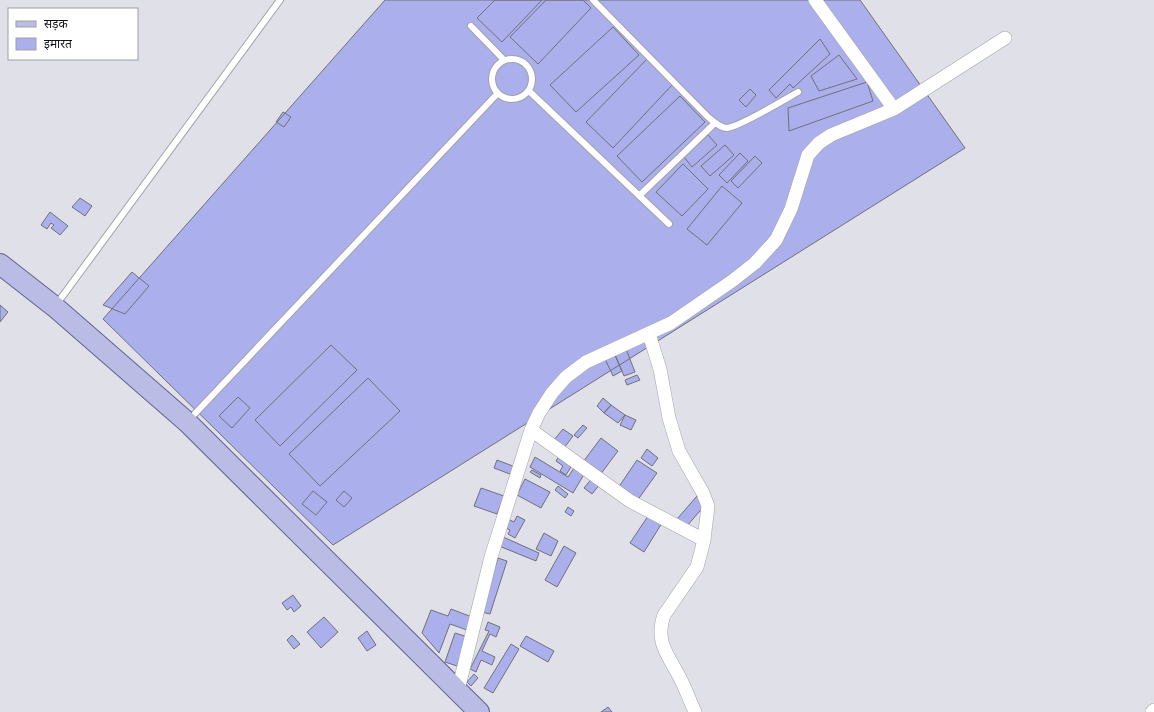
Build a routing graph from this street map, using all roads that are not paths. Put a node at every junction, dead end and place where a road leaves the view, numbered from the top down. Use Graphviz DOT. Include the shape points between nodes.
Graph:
graph roads {
  1 [pos="280,0"];
  2 [pos="593,0"];
  3 [pos="815,0"];
  4 [pos="470,26"];
  5 [pos="1005,38"];
  6 [pos="504,60"];
  7 [pos="528,91"];
  8 [pos="798,92"];
  9 [pos="497,94"];
  10 [pos="894,109"];
  11 [pos="715,123"];
  12 [pos="639,196"];
  13 [pos="669,224"];
  14 [pos="0,264"];
  15 [pos="0,281"];
  16 [pos="54,307"];
  17 [pos="649,334"];
  18 [pos="187,422"];
  19 [pos="531,430"];
  20 [pos="704,540"];
  21 [pos="459,701"];
  22 [pos="1154,710"];
  23 [pos="479,712"];
  24 [pos="694,712"];
  25 [pos="1152,712"];
  1 -- 16 [label="lane"];
  2 -- 11 [label="lane"];
  3 -- 10 [label="street"];
  4 -- 6 [label="lane"];
  5 -- 10 [label="street"];
  6 -- 7 [label="lane" via="516,59 527,66 532,78"];
  6 -- 9 [label="lane" via="498,64 492,75 493,88"];
  7 -- 9 [label="lane" via="517,99 510,100"];
  7 -- 12 [label="lane"];
  8 -- 11 [label="lane" via="740,123 726,128"];
  9 -- 18 [label="lane"];
  10 -- 17 [label="street" via="819,143 808,155 791,209 776,240 755,263 732,281 671,323"];
  11 -- 12 [label="lane"];
  12 -- 13 [label="lane"];
  14 -- 16 [label="main road"];
  15 -- 21 [label="main road" via="66,332 179,431 377,625"];
  16 -- 18 [label="main road"];
  17 -- 19 [label="street" via="616,347 576,370 552,393"];
  17 -- 20 [label="street" via="679,451 708,506"];
  18 -- 21 [label="main road"];
  19 -- 20 [label="street" via="630,501"];
  19 -- 21 [label="street" via="491,557"];
  20 -- 24 [label="street" via="697,566 664,615 661,624 664,649 681,679"];
  21 -- 23 [label="main road"];
  22 -- 25 [label="street"];
}
